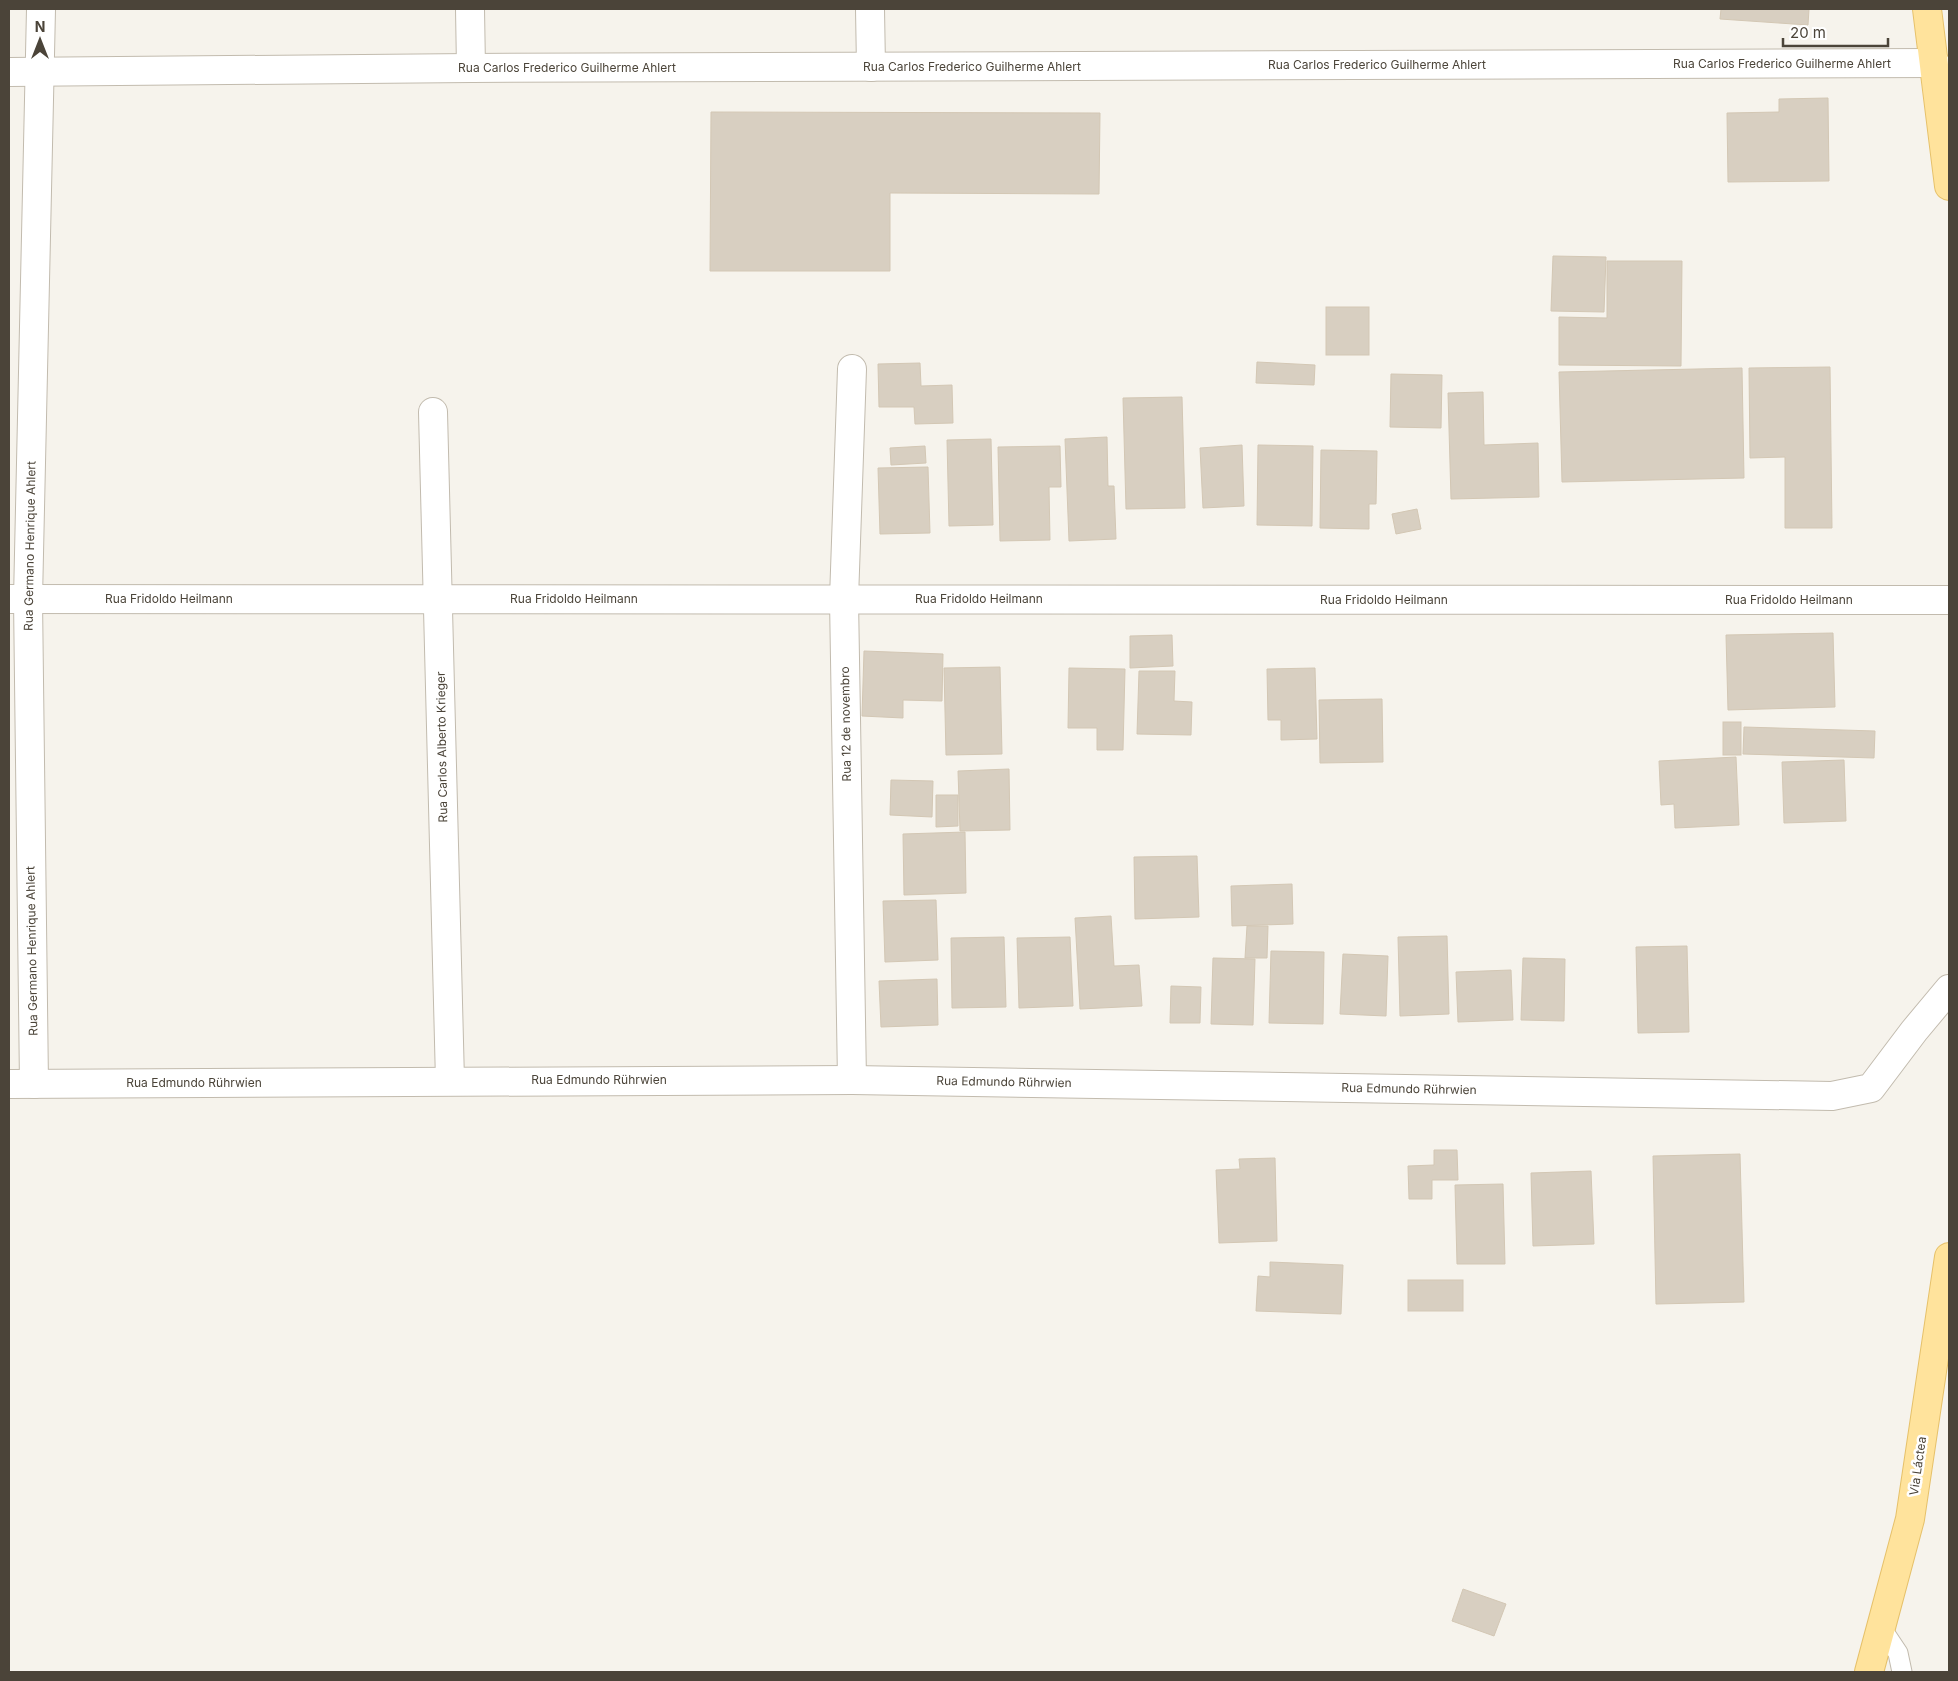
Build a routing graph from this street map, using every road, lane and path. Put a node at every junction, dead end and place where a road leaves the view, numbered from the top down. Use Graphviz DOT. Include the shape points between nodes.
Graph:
graph roads {
  1 [pos="41,9"];
  2 [pos="470,9"];
  3 [pos="870,9"];
  4 [pos="1927,9"];
  5 [pos="1935,63"];
  6 [pos="871,67"];
  7 [pos="471,68"];
  8 [pos="9,72"];
  9 [pos="38,72"];
  10 [pos="1949,186"];
  11 [pos="852,369"];
  12 [pos="433,412"];
  13 [pos="18,599"];
  14 [pos="438,599"];
  15 [pos="844,599"];
  16 [pos="1949,600"];
  17 [pos="1949,989"];
  18 [pos="852,1080"];
  19 [pos="450,1081"];
  20 [pos="21,1084"];
  21 [pos="1949,1257"];
  22 [pos="1882,1629"];
  23 [pos="1869,1672"];
  24 [pos="1902,1672"];
  1 -- 9 [label="street, Rua Germano Henrique Ahlert"];
  2 -- 7 [label="street"];
  3 -- 6 [label="street"];
  4 -- 5 [label="main road"];
  5 -- 6 [label="street, Rua Carlos Frederico Guilherme Ahlert"];
  5 -- 10 [label="main road"];
  6 -- 7 [label="street, Rua Carlos Frederico Guilherme Ahlert"];
  7 -- 9 [label="street, Rua Carlos Frederico Guilherme Ahlert"];
  8 -- 9 [label="street, Rua Carlos Frederico Guilherme Ahlert"];
  9 -- 13 [label="street, Rua Germano Henrique Ahlert"];
  11 -- 15 [label="street, Rua 12 de novembro"];
  12 -- 14 [label="street, Rua Carlos Alberto Krieger"];
  13 -- 14 [label="street, Rua Fridoldo Heilmann"];
  13 -- 20 [label="street, Rua Germano Henrique Ahlert"];
  14 -- 15 [label="street, Rua Fridoldo Heilmann"];
  14 -- 19 [label="street, Rua Carlos Alberto Krieger"];
  15 -- 16 [label="street, Rua Fridoldo Heilmann"];
  15 -- 18 [label="street, Rua 12 de novembro"];
  17 -- 18 [label="street, Rua Edmundo Rührwien" via="1871,1088 1832,1096"];
  18 -- 19 [label="street, Rua Edmundo Rührwien"];
  19 -- 20 [label="street, Rua Edmundo Rührwien"];
  21 -- 22 [label="main road, Via Láctea" via="1910,1519"];
  22 -- 23 [label="main road, Via Láctea"];
  22 -- 24 [label="lane" via="1898,1653"];
}
